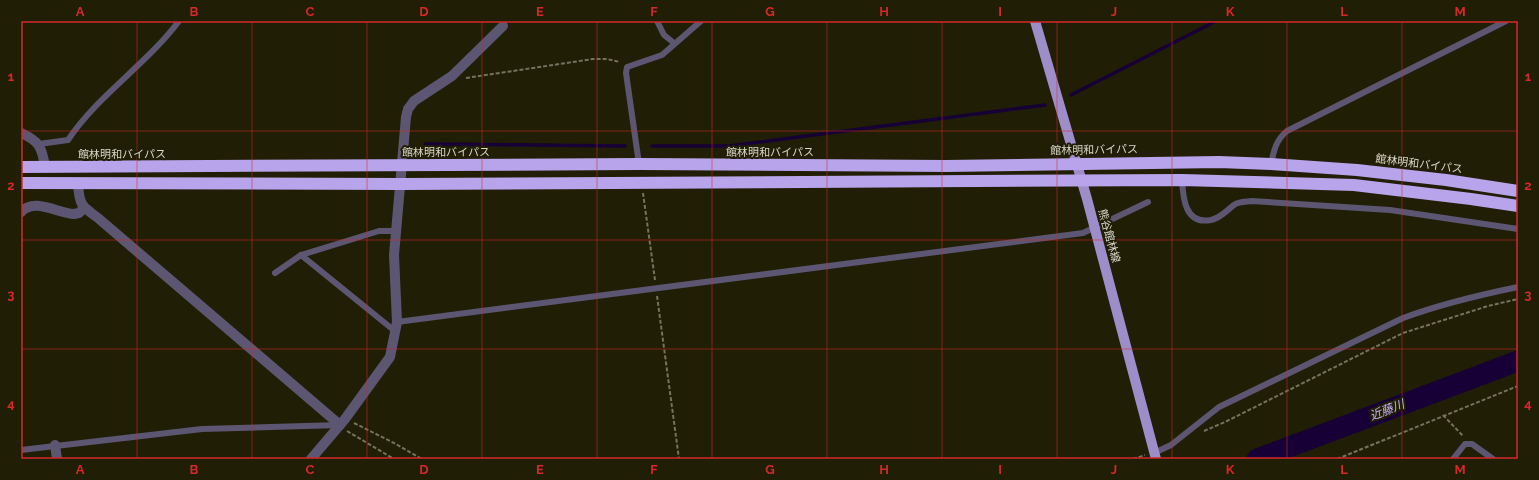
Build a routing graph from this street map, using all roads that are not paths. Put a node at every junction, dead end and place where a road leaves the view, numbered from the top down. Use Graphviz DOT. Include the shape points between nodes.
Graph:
graph roads {
  1 [pos="179,21"];
  2 [pos="657,21"];
  3 [pos="701,21"];
  4 [pos="1034,21"];
  5 [pos="1506,21"];
  6 [pos="506,24"];
  7 [pos="674,43"];
  8 [pos="21,133"];
  9 [pos="39,144"];
  10 [pos="1076,163"];
  11 [pos="639,164"];
  12 [pos="1271,164"];
  13 [pos="402,166"];
  14 [pos="21,167"];
  15 [pos="45,167"];
  16 [pos="1182,180"];
  17 [pos="1081,181"];
  18 [pos="21,183"];
  19 [pos="78,183"];
  20 [pos="400,184"];
  21 [pos="1518,191"];
  22 [pos="1148,202"];
  23 [pos="1518,206"];
  24 [pos="84,208"];
  25 [pos="21,212"];
  26 [pos="1095,228"];
  27 [pos="1518,229"];
  28 [pos="395,231"];
  29 [pos="301,255"];
  30 [pos="275,273"];
  31 [pos="1518,286"];
  32 [pos="396,327"];
  33 [pos="342,422"];
  34 [pos="55,445"];
  35 [pos="21,450"];
  36 [pos="1155,456"];
  37 [pos="57,459"];
  38 [pos="311,459"];
  39 [pos="1453,459"];
  40 [pos="1493,459"];
  1 -- 9 [label="lane" via="145,60 88,114 68,140"];
  2 -- 7 [label="lane" via="664,35"];
  3 -- 7 [label="lane"];
  4 -- 10 [label="main road, 熊谷館林線"];
  5 -- 12 [label="lane" via="1287,131 1275,144"];
  6 -- 13 [label="street" via="452,76 414,101 408,109"];
  7 -- 11 [label="lane" via="662,55 627,68"];
  8 -- 9 [label="street"];
  9 -- 15 [label="street"];
  10 -- 11 [label="highway, 館林明和バイパス" via="946,166"];
  10 -- 12 [label="highway, 館林明和バイパス"];
  10 -- 17 [label="main road, 熊谷館林線"];
  11 -- 13 [label="highway, 館林明和バイパス"];
  12 -- 21 [label="highway, 館林明和バイパス" via="1402,175"];
  13 -- 15 [label="highway, 館林明和バイパス"];
  13 -- 20 [label="street"];
  14 -- 15 [label="highway, 館林明和バイパス"];
  16 -- 17 [label="highway"];
  16 -- 23 [label="highway" via="1354,185"];
  16 -- 27 [label="lane" via="1185,207 1189,213 1203,220 1219,217 1235,204 1252,201 1390,210"];
  17 -- 20 [label="highway"];
  17 -- 26 [label="main road, 熊谷館林線"];
  18 -- 19 [label="highway"];
  19 -- 20 [label="highway"];
  19 -- 24 [label="street" via="79,202"];
  20 -- 28 [label="street"];
  22 -- 26 [label="lane"];
  24 -- 25 [label="street" via="74,214 40,206"];
  24 -- 33 [label="street"];
  26 -- 32 [label="lane" via="1074,234 656,289"];
  26 -- 36 [label="main road, 熊谷館林線"];
  28 -- 29 [label="lane" via="379,231"];
  28 -- 32 [label="street"];
  29 -- 30 [label="lane"];
  29 -- 32 [label="lane"];
  31 -- 36 [label="lane" via="1471,297 1403,318 1219,407"];
  32 -- 33 [label="street" via="390,357"];
  33 -- 34 [label="lane" via="202,429"];
  33 -- 38 [label="street"];
  34 -- 35 [label="lane"];
  34 -- 37 [label="street"];
  39 -- 40 [label="lane" via="1465,444 1472,444"];
}
